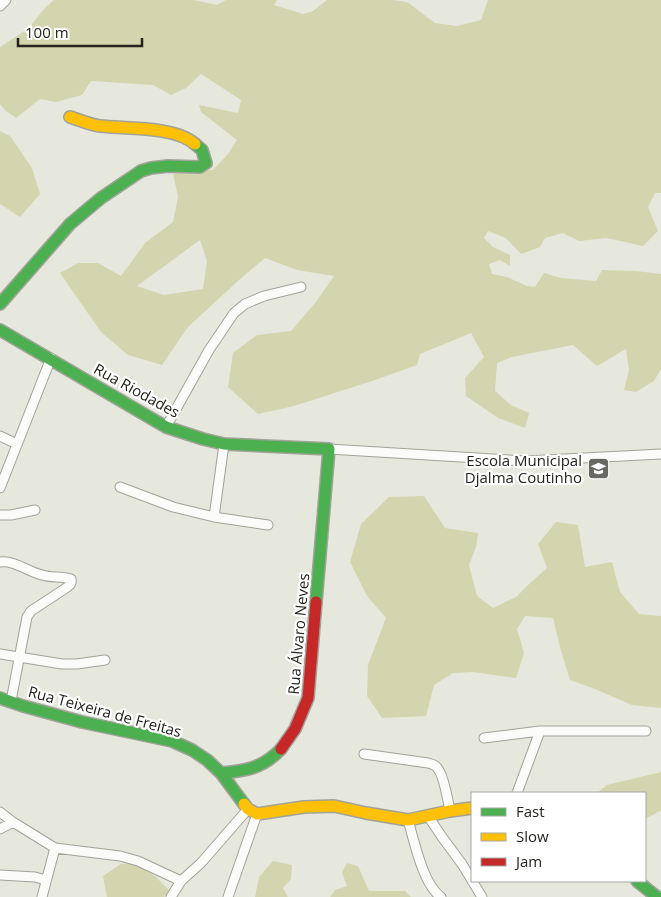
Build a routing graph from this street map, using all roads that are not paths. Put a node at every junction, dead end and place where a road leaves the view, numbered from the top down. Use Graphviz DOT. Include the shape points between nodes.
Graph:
graph roads {
  1 [pos="6,0"];
  2 [pos="0,6"];
  3 [pos="70,117"];
  4 [pos="301,287"];
  5 [pos="0,304"];
  6 [pos="0,330"];
  7 [pos="51,358"];
  8 [pos="166,427"];
  9 [pos="0,436"];
  10 [pos="17,444"];
  11 [pos="224,444"];
  12 [pos="329,449"];
  13 [pos="661,454"];
  14 [pos="120,487"];
  15 [pos="0,488"];
  16 [pos="35,510"];
  17 [pos="0,515"];
  18 [pos="214,517"];
  19 [pos="268,525"];
  20 [pos="0,562"];
  21 [pos="0,654"];
  22 [pos="19,658"];
  23 [pos="105,660"];
  24 [pos="5,699"];
  25 [pos="646,731"];
  26 [pos="540,732"];
  27 [pos="484,738"];
  28 [pos="364,754"];
  29 [pos="221,773"];
  30 [pos="517,792"];
  31 [pos="471,808"];
  32 [pos="252,811"];
  33 [pos="450,811"];
  34 [pos="0,812"];
  35 [pos="428,816"];
  36 [pos="408,820"];
  37 [pos="13,822"];
  38 [pos="0,829"];
  39 [pos="55,848"];
  40 [pos="0,875"];
  41 [pos="471,879"];
  42 [pos="46,880"];
  43 [pos="181,881"];
  44 [pos="473,882"];
  45 [pos="638,882"];
  46 [pos="42,897"];
  47 [pos="172,897"];
  48 [pos="228,897"];
  49 [pos="441,897"];
  50 [pos="482,897"];
  51 [pos="657,897"];
  1 -- 2 [label="street"];
  3 -- 5 [label="street" via="98,126 169,132 192,141 202,150 206,163 200,167 168,166 141,171 101,198 70,224"];
  4 -- 8 [label="street" via="264,296 234,313 209,350"];
  6 -- 7 [label="street, Rua Riodades"];
  7 -- 8 [label="street, Rua Riodades"];
  7 -- 10 [label="street"];
  8 -- 11 [label="street, Rua Riodades"];
  9 -- 10 [label="street"];
  10 -- 15 [label="street"];
  11 -- 12 [label="street, Rua Riodades"];
  11 -- 18 [label="street"];
  12 -- 13 [label="street" via="526,461"];
  12 -- 29 [label="street, Rua Álvaro Neves" via="308,698 304,713 289,740 268,761 256,767"];
  14 -- 18 [label="street" via="174,507"];
  16 -- 17 [label="street"];
  18 -- 19 [label="street"];
  20 -- 22 [label="street" via="10,562 43,576 71,579 71,584 27,617"];
  21 -- 22 [label="street"];
  22 -- 23 [label="street" via="62,664"];
  22 -- 24 [label="street"];
  24 -- 29 [label="street, Rua Teixeira de Freitas" via="82,722 172,741 192,750"];
  25 -- 26 [label="street"];
  26 -- 27 [label="street"];
  26 -- 30 [label="street"];
  28 -- 33 [label="street" via="434,765 442,774"];
  29 -- 32 [label="street, Rua Teixeira de Freitas"];
  31 -- 33 [label="street"];
  32 -- 36 [label="street" via="334,806"];
  32 -- 43 [label="street"];
  32 -- 48 [label="street"];
  33 -- 35 [label="street"];
  34 -- 37 [label="street"];
  35 -- 36 [label="street"];
  35 -- 41 [label="street"];
  36 -- 49 [label="street" via="430,884"];
  37 -- 38 [label="street"];
  37 -- 39 [label="street"];
  39 -- 42 [label="street"];
  39 -- 43 [label="street" via="120,856"];
  40 -- 42 [label="street"];
  42 -- 46 [label="street"];
  43 -- 47 [label="street"];
  44 -- 50 [label="street"];
  45 -- 51 [label="street"];
}
